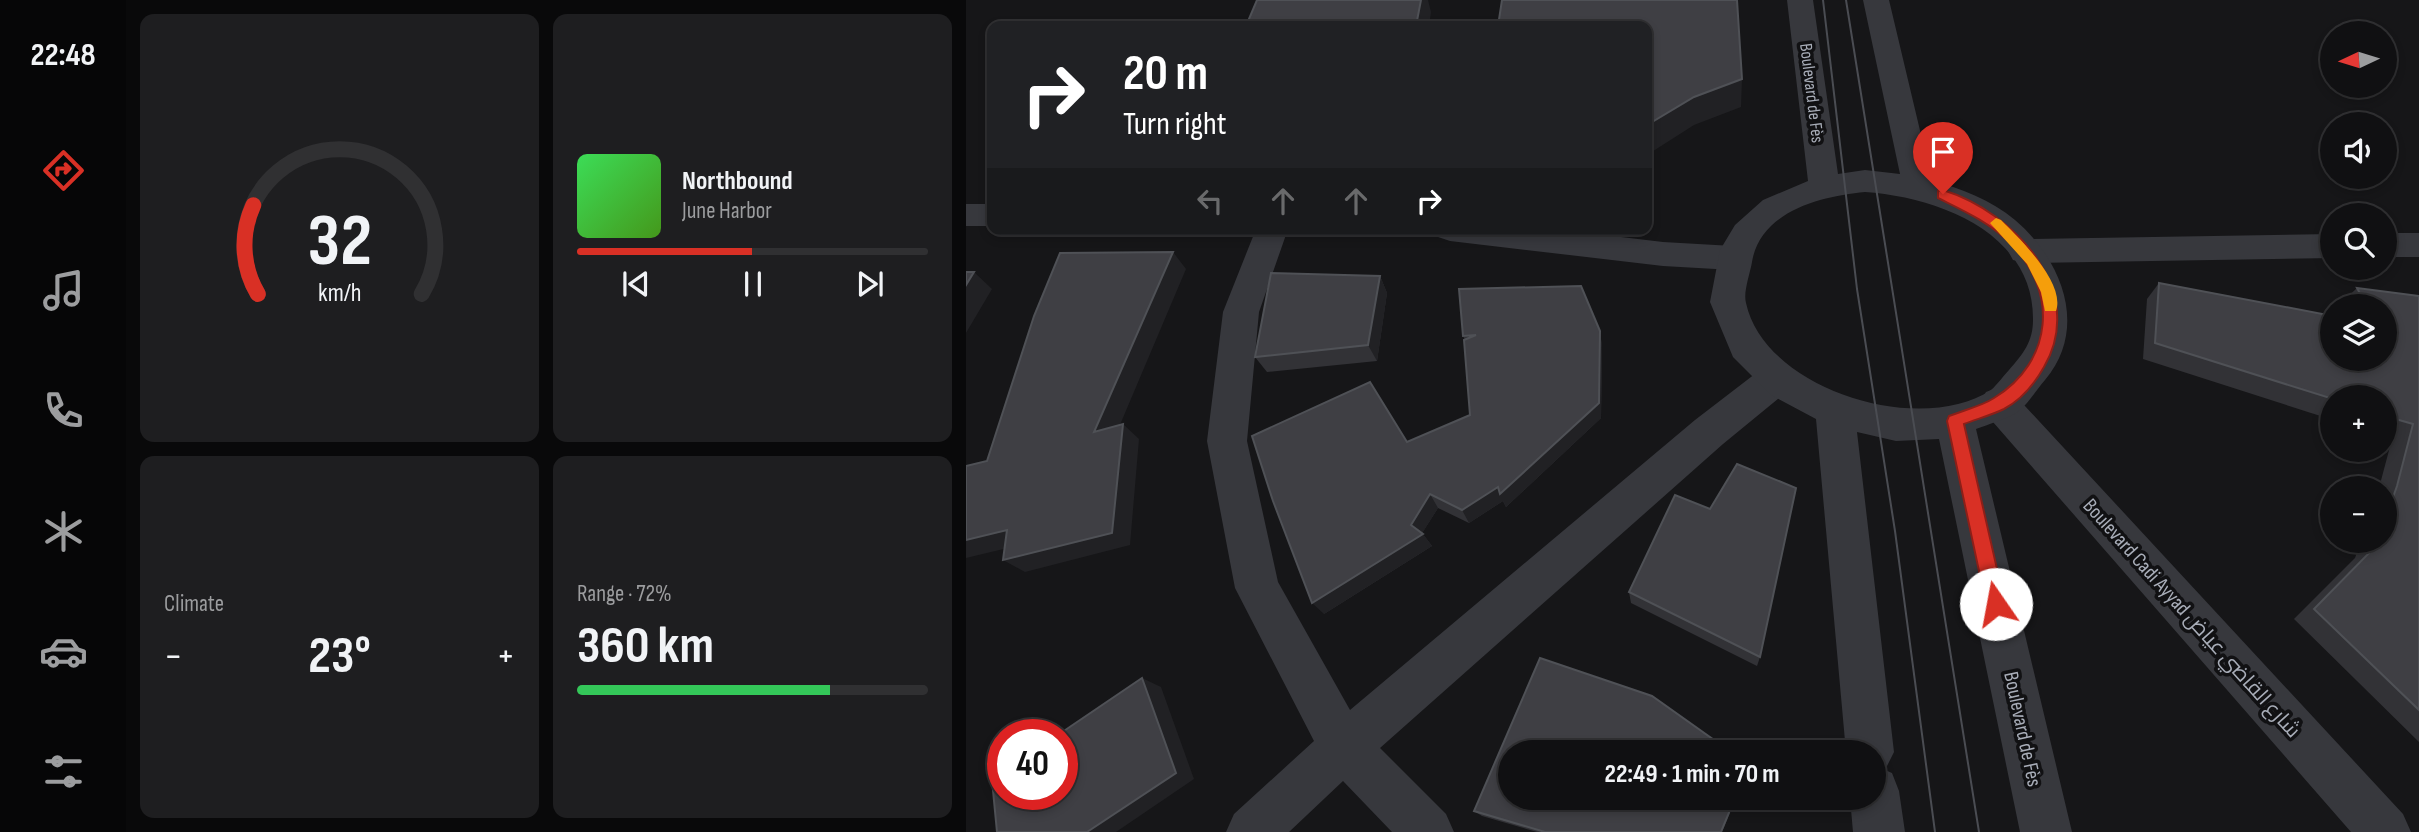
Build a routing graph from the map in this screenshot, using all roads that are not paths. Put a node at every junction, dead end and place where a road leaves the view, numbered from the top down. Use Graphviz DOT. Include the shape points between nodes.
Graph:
graph roads {
  1 [pos="1800,0"];
  2 [pos="1876,0"];
  3 [pos="1824,186"];
  4 [pos="1918,187"];
  5 [pos="966,215"];
  6 [pos="987,215"];
  7 [pos="1270,235"];
  8 [pos="1501,235"];
  9 [pos="2419,244"];
  10 [pos="2397,245"];
  11 [pos="2320,246"];
  12 [pos="2025,251"];
  13 [pos="1733,258"];
  14 [pos="1777,378"];
  15 [pos="1999,404"];
  16 [pos="1835,412"];
  17 [pos="1955,421"];
  18 [pos="1869,740"];
  19 [pos="1344,747"];
  20 [pos="1876,810"];
  21 [pos="1252,832"];
  22 [pos="1428,832"];
  23 [pos="1879,832"];
  24 [pos="2046,832"];
  25 [pos="2385,832"];
  1 -- 3 [label="street, Boulevard de Fès"];
  2 -- 4 [label="street"];
  3 -- 4 [label="street" via="1865,181"];
  3 -- 13 [label="street" via="1791,198 1763,216 1742,239"];
  4 -- 12 [label="street" via="1978,211"];
  5 -- 6 [label="street"];
  7 -- 19 [label="street" via="1241,312 1227,441 1257,588"];
  8 -- 13 [label="street"];
  9 -- 10 [label="street"];
  11 -- 12 [label="street"];
  12 -- 15 [label="street" via="2048,292 2049,337 2029,379"];
  13 -- 14 [label="street" via="1728,290 1735,324 1756,358"];
  14 -- 16 [label="street"];
  14 -- 19 [label="street"];
  15 -- 17 [label="street"];
  15 -- 25 [label="street, Boulevard Cadi Ayyad شارع القاضي عياض"];
  16 -- 17 [label="street" via="1903,426"];
  16 -- 18 [label="street"];
  17 -- 24 [label="street, Boulevard de Fès"];
  19 -- 21 [label="street"];
  19 -- 22 [label="street"];
  20 -- 23 [label="street"];
}
